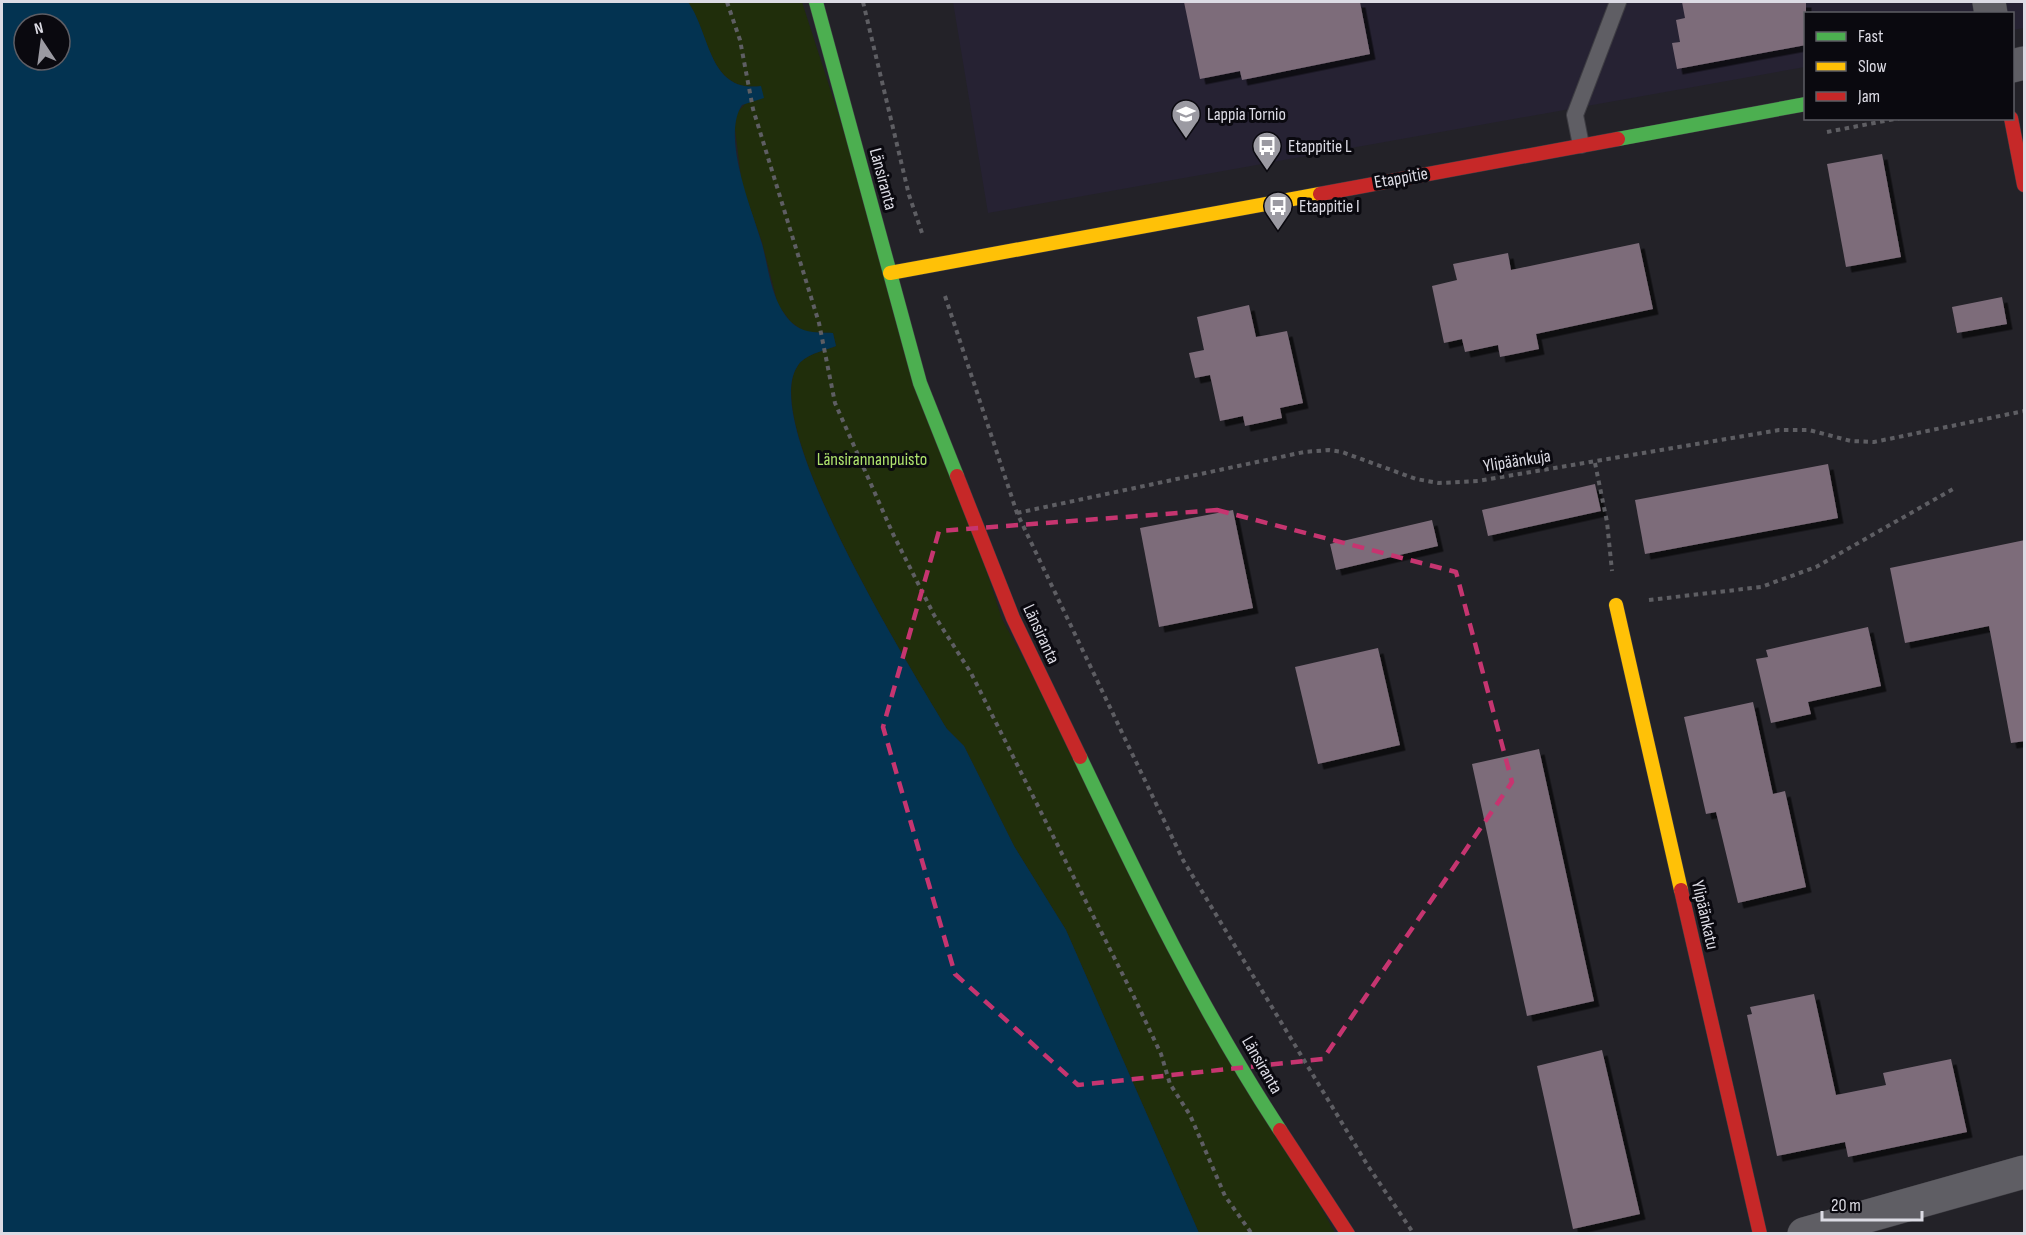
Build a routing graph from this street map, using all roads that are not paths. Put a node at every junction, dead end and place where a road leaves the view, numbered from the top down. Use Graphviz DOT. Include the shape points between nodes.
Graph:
graph roads {
  1 [pos="816,2"];
  2 [pos="1618,2"];
  3 [pos="1804,104"];
  4 [pos="2011,120"];
  5 [pos="1581,145"];
  6 [pos="2025,185"];
  7 [pos="890,273"];
  8 [pos="1616,604"];
  9 [pos="2025,1172"];
  10 [pos="1348,1233"];
  11 [pos="1760,1233"];
  12 [pos="1804,1233"];
  1 -- 7 [label="street, Länsiranta"];
  2 -- 5 [label="lane" via="1575,115"];
  3 -- 5 [label="street, Etappitie"];
  4 -- 6 [label="street"];
  5 -- 7 [label="street, Etappitie"];
  7 -- 10 [label="street, Länsiranta" via="920,383 1018,628 1134,871 1254,1090"];
  8 -- 11 [label="street, Ylipäänkatu"];
  9 -- 12 [label="street"];
}
